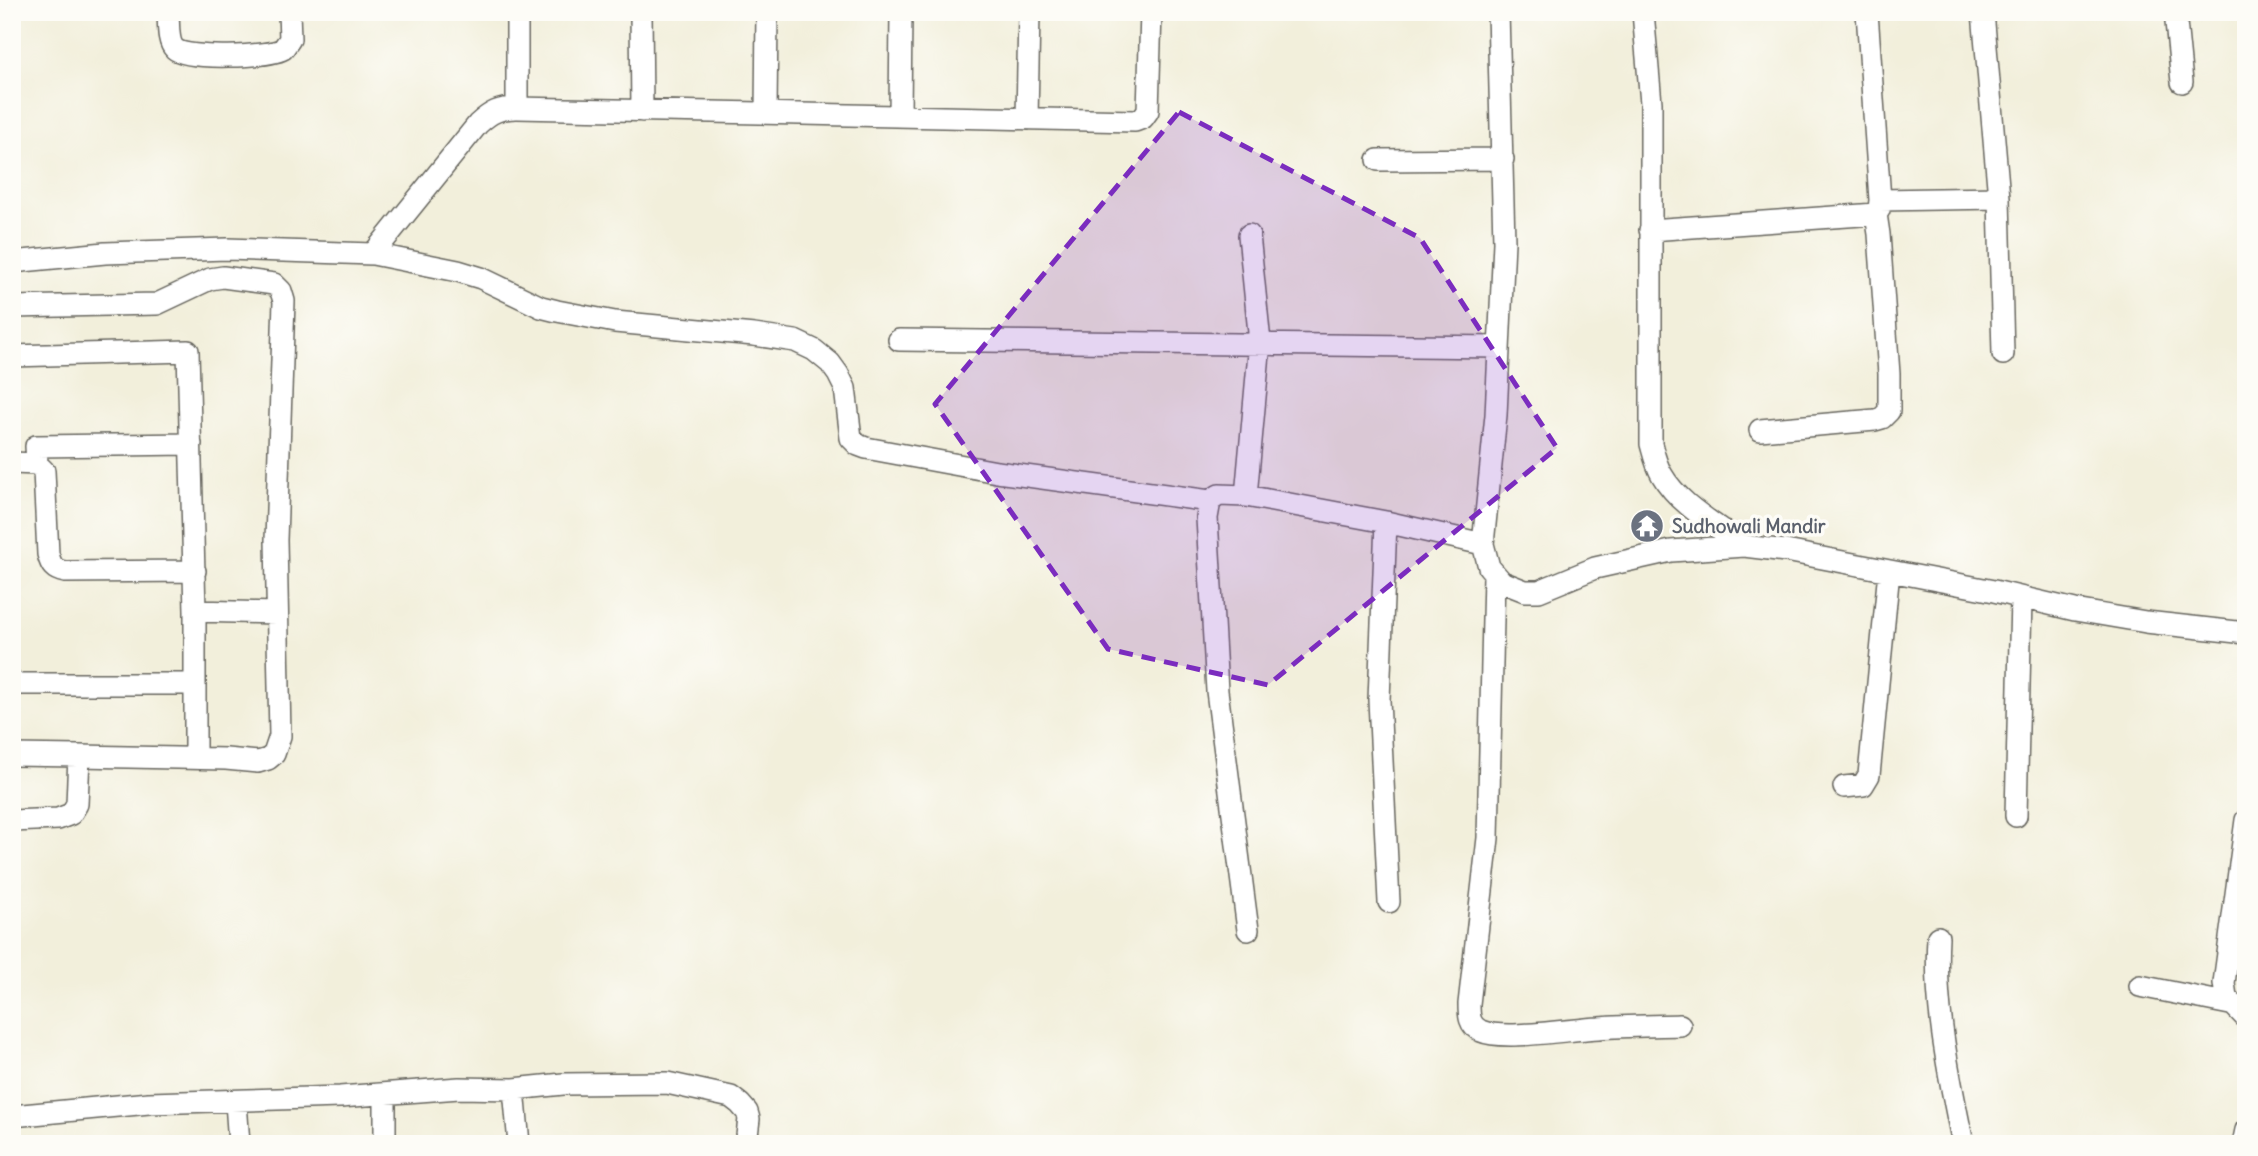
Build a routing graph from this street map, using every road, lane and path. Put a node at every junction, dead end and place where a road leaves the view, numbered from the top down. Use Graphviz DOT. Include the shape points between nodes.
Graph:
graph roads {
  1 [pos="168,12"];
  2 [pos="289,12"];
  3 [pos="517,12"];
  4 [pos="640,12"];
  5 [pos="767,12"];
  6 [pos="901,12"];
  7 [pos="1029,12"];
  8 [pos="1151,12"];
  9 [pos="1498,12"];
  10 [pos="1643,12"];
  11 [pos="1867,12"];
  12 [pos="1983,12"];
  13 [pos="2175,12"];
  14 [pos="2182,82"];
  15 [pos="517,108"];
  16 [pos="642,111"];
  17 [pos="766,113"];
  18 [pos="901,116"];
  19 [pos="1027,119"];
  20 [pos="1503,159"];
  21 [pos="1378,160"];
  22 [pos="1999,198"];
  23 [pos="1878,207"];
  24 [pos="1650,230"];
  25 [pos="1249,235"];
  26 [pos="373,254"];
  27 [pos="12,262"];
  28 [pos="12,307"];
  29 [pos="899,340"];
  30 [pos="1260,342"];
  31 [pos="1499,347"];
  32 [pos="2003,354"];
  33 [pos="12,356"];
  34 [pos="1760,430"];
  35 [pos="191,444"];
  36 [pos="12,463"];
  37 [pos="37,464"];
  38 [pos="1246,496"];
  39 [pos="1210,501"];
  40 [pos="1386,522"];
  41 [pos="1483,544"];
  42 [pos="1744,546"];
  43 [pos="195,571"];
  44 [pos="1889,571"];
  45 [pos="1494,575"];
  46 [pos="2021,598"];
  47 [pos="195,611"];
  48 [pos="277,612"];
  49 [pos="2246,633"];
  50 [pos="12,684"];
  51 [pos="194,684"];
  52 [pos="12,755"];
  53 [pos="79,756"];
  54 [pos="195,758"];
  55 [pos="1844,787"];
  56 [pos="2016,816"];
  57 [pos="2246,820"];
  58 [pos="12,821"];
  59 [pos="1388,902"];
  60 [pos="1248,930"];
  61 [pos="1937,937"];
  62 [pos="2140,986"];
  63 [pos="2238,1011"];
  64 [pos="1680,1024"];
  65 [pos="514,1089"];
  66 [pos="385,1095"];
  67 [pos="236,1102"];
  68 [pos="12,1116"];
  69 [pos="2246,1130"];
  70 [pos="239,1144"];
  71 [pos="385,1144"];
  72 [pos="519,1144"];
  73 [pos="746,1144"];
  74 [pos="1963,1144"];
  75 [pos="2243,1144"];
  1 -- 2 [label="street" via="176,50 234,56 283,49 289,39"];
  3 -- 15 [label="street"];
  4 -- 16 [label="street"];
  5 -- 17 [label="street"];
  6 -- 18 [label="street"];
  7 -- 19 [label="street"];
  8 -- 19 [label="street" via="1148,111 1143,118"];
  9 -- 20 [label="street"];
  10 -- 24 [label="street" via="1650,103"];
  11 -- 23 [label="street"];
  12 -- 22 [label="street"];
  13 -- 14 [label="street"];
  15 -- 16 [label="street"];
  15 -- 26 [label="street" via="492,112 478,124"];
  16 -- 17 [label="street"];
  17 -- 18 [label="street"];
  18 -- 19 [label="street"];
  20 -- 21 [label="street"];
  20 -- 31 [label="street"];
  22 -- 23 [label="street"];
  22 -- 32 [label="street"];
  23 -- 24 [label="street"];
  23 -- 34 [label="street" via="1889,411 1875,420"];
  24 -- 42 [label="street" via="1650,435 1656,463 1689,504"];
  25 -- 30 [label="street"];
  26 -- 27 [label="street" via="227,249"];
  26 -- 39 [label="street" via="481,278 557,312 795,341 814,350 838,374 845,388 851,438 866,448 997,472"];
  28 -- 48 [label="street" via="157,304 223,277 278,287 285,301"];
  29 -- 30 [label="street"];
  30 -- 31 [label="street"];
  30 -- 38 [label="street"];
  31 -- 41 [label="street"];
  33 -- 35 [label="street" via="188,351"];
  35 -- 37 [label="street" via="36,446"];
  35 -- 43 [label="street"];
  36 -- 37 [label="street"];
  37 -- 43 [label="street" via="46,479 48,554 57,570"];
  38 -- 39 [label="street" via="1219,495"];
  38 -- 40 [label="street"];
  39 -- 60 [label="street" via="1207,518 1217,691"];
  40 -- 41 [label="street"];
  40 -- 59 [label="street" via="1379,700"];
  41 -- 45 [label="street"];
  42 -- 44 [label="street"];
  42 -- 45 [label="street" via="1671,551 1633,559 1581,572 1539,591 1511,588"];
  43 -- 47 [label="street"];
  44 -- 46 [label="street"];
  44 -- 55 [label="street" via="1869,775 1860,786"];
  45 -- 64 [label="street" via="1488,838 1469,1019 1490,1034"];
  46 -- 49 [label="street" via="2146,622"];
  46 -- 56 [label="street"];
  47 -- 48 [label="street"];
  47 -- 51 [label="street"];
  48 -- 54 [label="street" via="280,736 274,754 258,762"];
  50 -- 51 [label="street"];
  51 -- 54 [label="street"];
  52 -- 53 [label="street"];
  53 -- 54 [label="street"];
  53 -- 58 [label="street" via="77,804 71,814"];
  57 -- 63 [label="street" via="2224,983 2224,992"];
  61 -- 74 [label="street" via="1940,1015"];
  62 -- 63 [label="street"];
  65 -- 66 [label="street" via="459,1088"];
  65 -- 72 [label="street"];
  65 -- 73 [label="street" via="667,1083 719,1094 731,1097 747,1112"];
  66 -- 67 [label="street"];
  66 -- 71 [label="street"];
  67 -- 68 [label="street" via="149,1103"];
  67 -- 70 [label="street"];
  69 -- 75 [label="street"];
}
